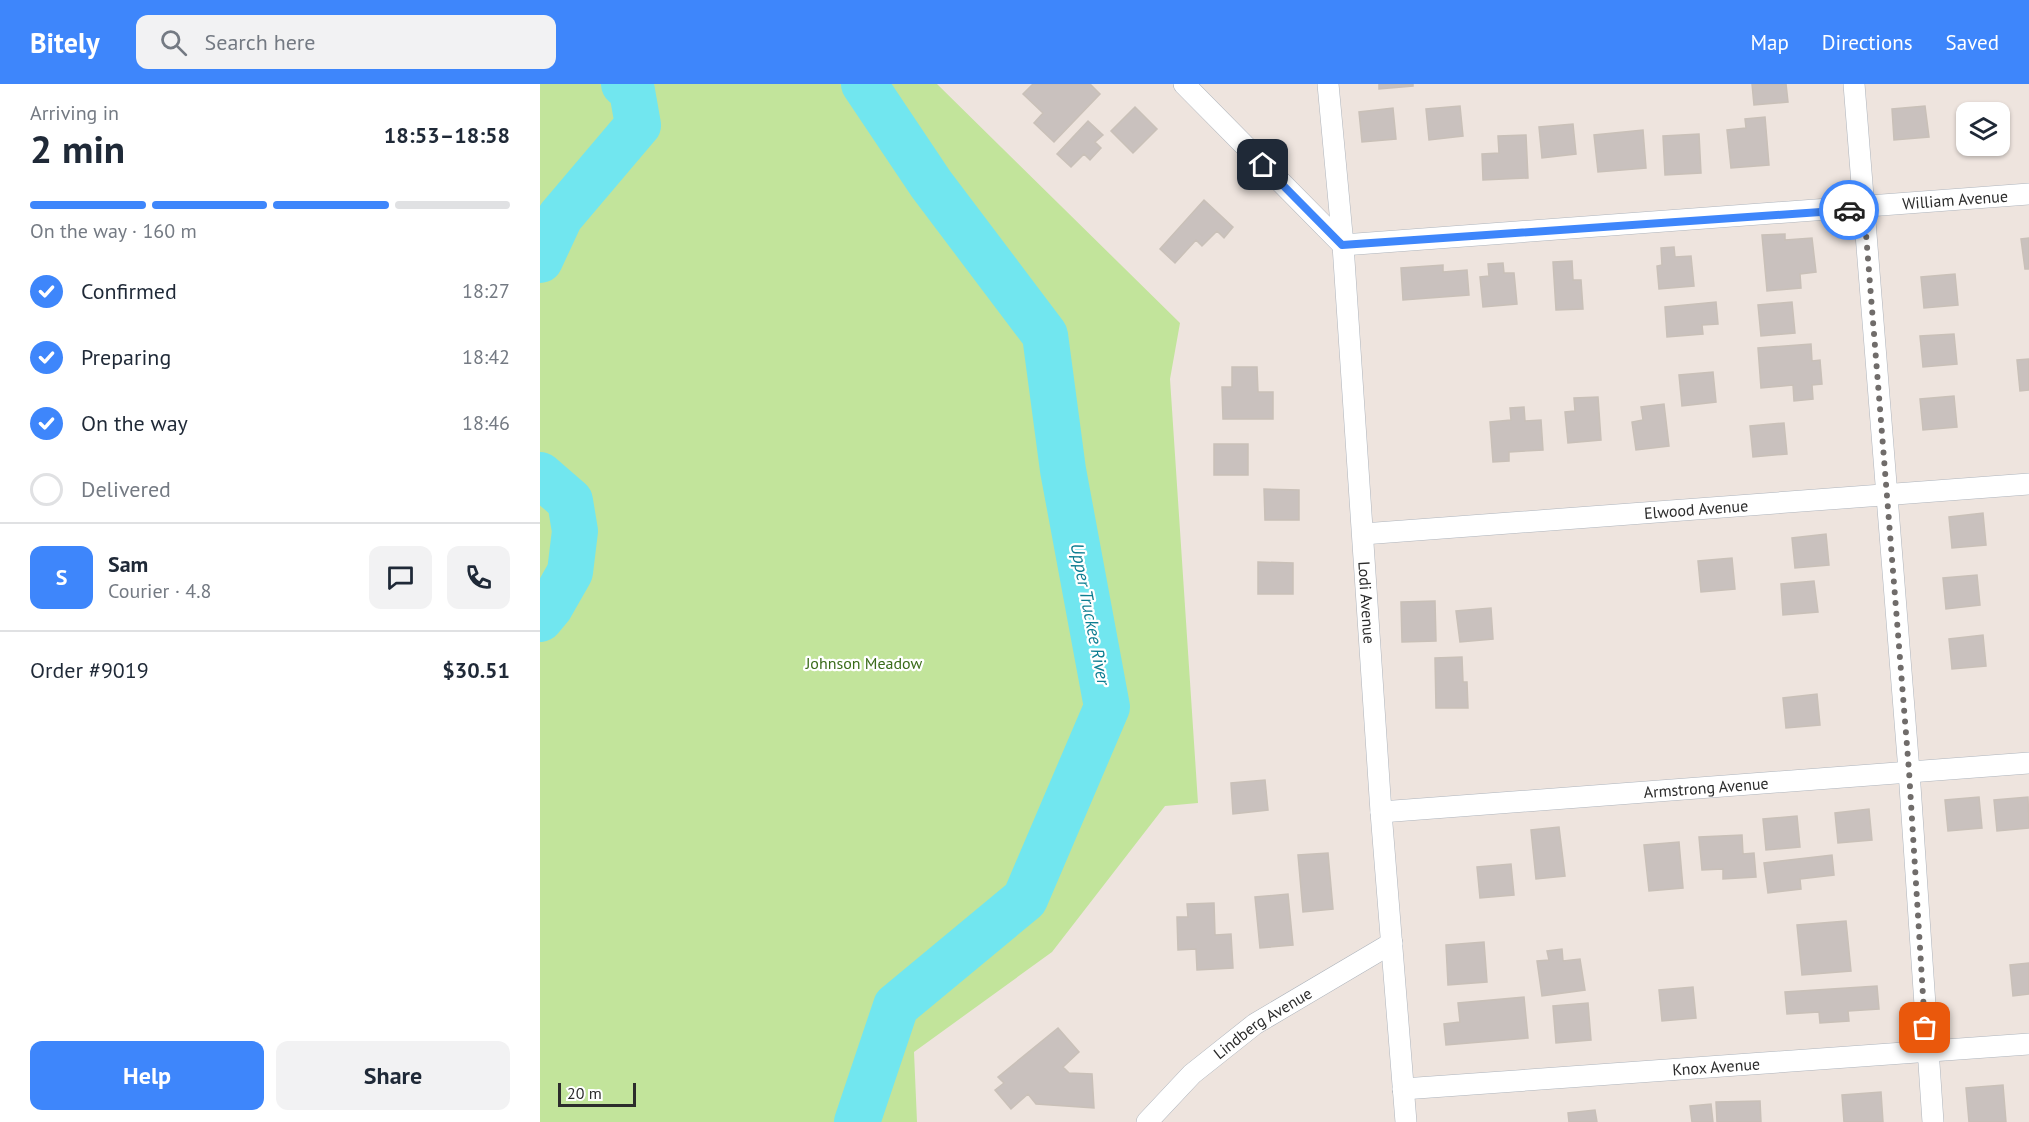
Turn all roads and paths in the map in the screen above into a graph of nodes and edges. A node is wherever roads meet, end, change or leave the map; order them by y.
1 (1184, 84) edge
2 (1328, 84) edge
3 (1854, 84) edge
4 (2029, 194) edge
5 (1864, 209) junction
6 (1342, 245) junction
7 (2029, 484) edge
8 (1887, 494) junction
9 (1363, 534) junction
10 (2029, 763) edge
11 (1909, 771) junction
12 (1381, 812) junction
13 (1392, 943) junction
14 (2029, 1044) edge
15 (1926, 1051) junction
16 (1403, 1089) junction
17 (1147, 1122) edge
18 (1406, 1122) edge
19 (1933, 1122) edge

1 - 6 street
2 - 6 street, Lodi Avenue
3 - 5 street
4 - 5 street, William Avenue
5 - 6 street, William Avenue
5 - 8 street
6 - 9 street, Lodi Avenue
7 - 8 street, Elwood Avenue
8 - 9 street, Elwood Avenue
8 - 11 street
9 - 12 street, Lodi Avenue
10 - 11 street, Armstrong Avenue
11 - 12 street, Armstrong Avenue
11 - 15 street
12 - 13 street, Lodi Avenue
13 - 16 street, Lodi Avenue
13 - 17 street, Lindberg Avenue
14 - 15 street, Knox Avenue
15 - 16 street, Knox Avenue
15 - 19 street
16 - 18 street, Lodi Avenue

